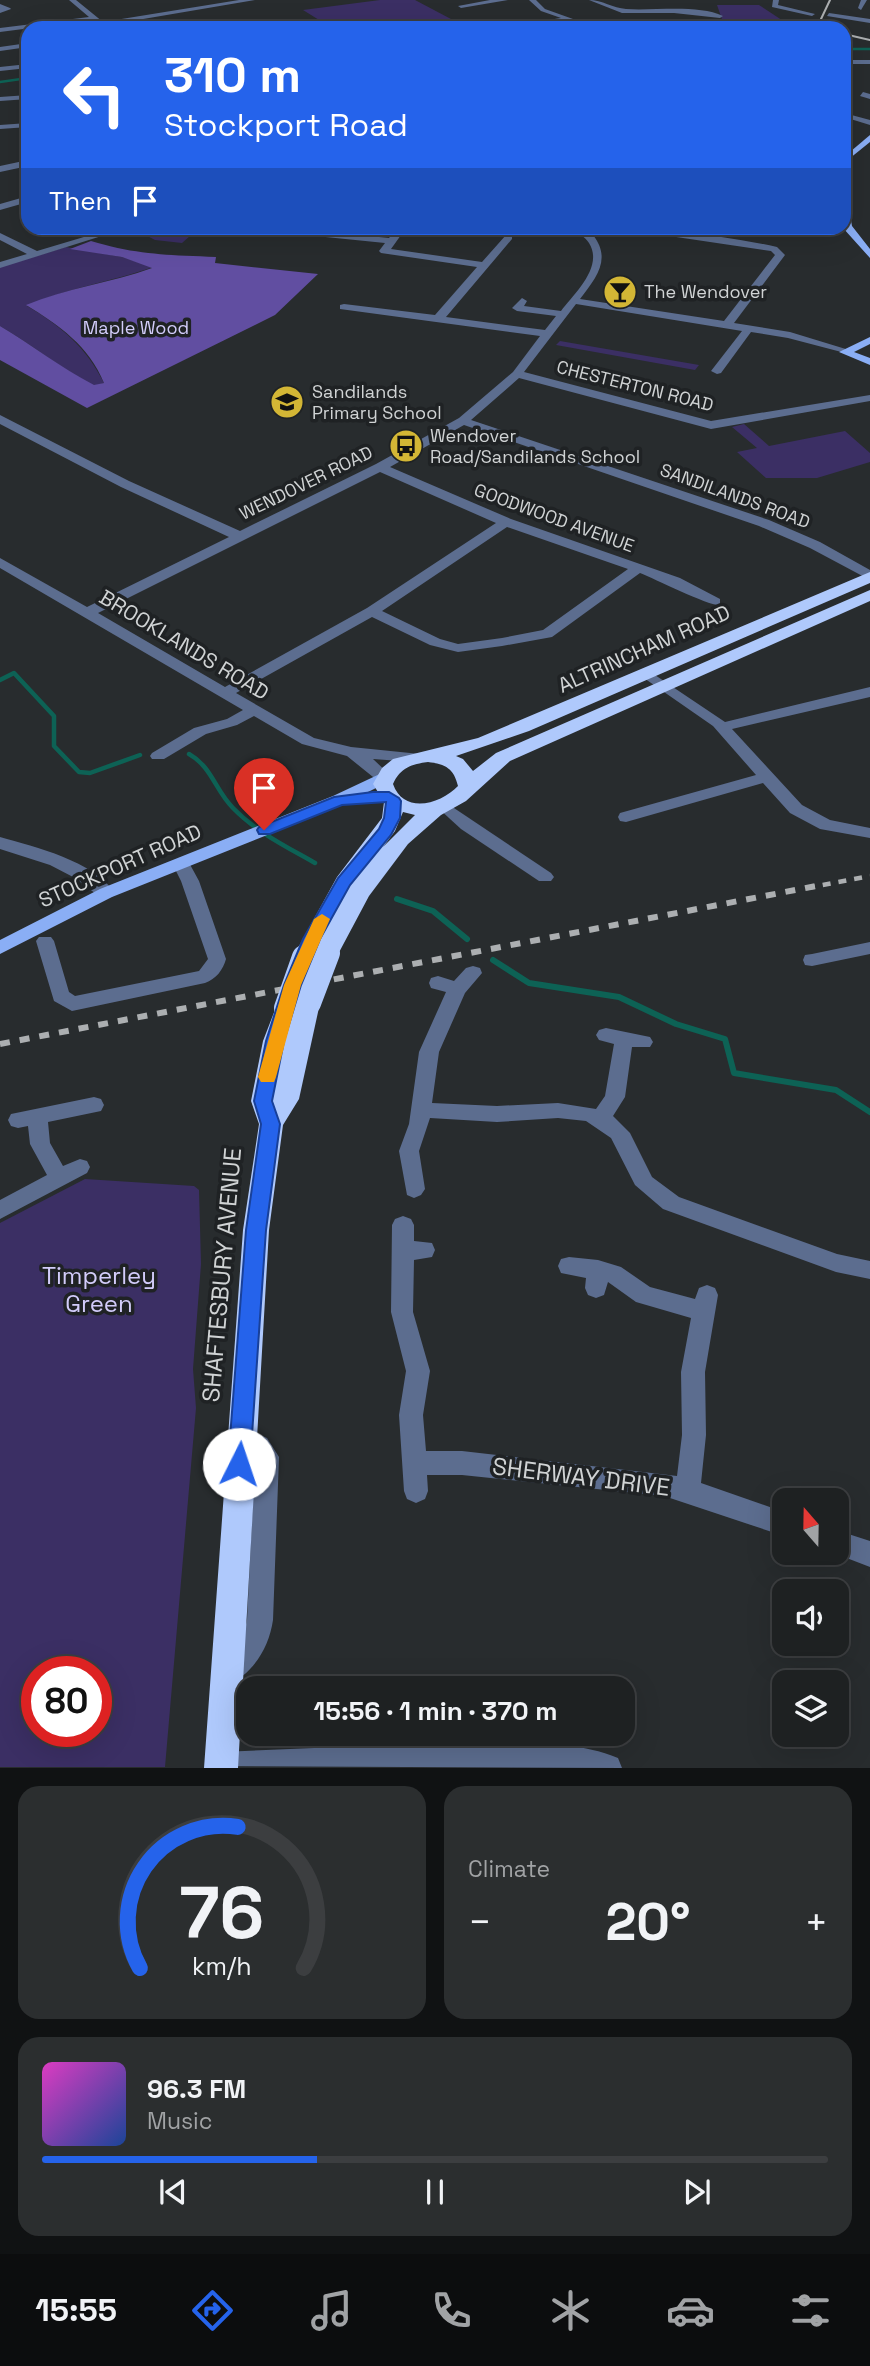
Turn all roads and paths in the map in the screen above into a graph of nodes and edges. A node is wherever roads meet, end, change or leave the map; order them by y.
1 (85, 0) edge
2 (251, 0) edge
3 (505, 0) edge
4 (532, 0) edge
5 (592, 0) edge
6 (776, 0) edge
7 (73, 1) edge
8 (228, 1) edge
9 (480, 11) dead end
10 (812, 14) dead end
11 (700, 15) junction
12 (829, 15) dead end
13 (720, 16) dead end
14 (94, 18) junction
15 (70, 21) edge
16 (98, 21) edge
17 (133, 21) edge
18 (562, 21) edge
19 (694, 21) edge
20 (870, 21) edge
21 (21, 27) edge
22 (0, 30) edge
23 (21, 46) edge
24 (0, 49) edge
25 (851, 62) edge
26 (870, 62) edge
27 (21, 67) edge
28 (0, 69) edge
29 (21, 98) edge
30 (0, 99) edge
31 (851, 117) edge
32 (870, 123) edge
33 (21, 126) edge
34 (0, 127) edge
35 (870, 138) edge
36 (851, 156) edge
37 (21, 164) edge
38 (0, 169) edge
39 (21, 201) edge
40 (0, 207) edge
41 (851, 231) edge
42 (97, 235) edge
43 (348, 235) edge
44 (396, 235) edge
45 (586, 235) edge
46 (682, 235) edge
47 (0, 236) edge
48 (509, 237) dead end
49 (391, 241) junction
50 (867, 249) edge
51 (36, 254) junction
52 (0, 265) edge
53 (484, 265) junction
54 (522, 301) dead end
55 (574, 301) junction
56 (344, 307) dead end
57 (564, 314) junction
58 (438, 319) junction
59 (728, 324) junction
60 (749, 328) junction
61 (547, 334) junction
62 (870, 340) edge
63 (845, 352) junction
64 (870, 362) edge
65 (717, 371) dead end
66 (517, 374) junction
67 (870, 398) edge
68 (0, 419) edge
69 (463, 421) junction
70 (380, 467) junction
71 (506, 522) junction
72 (239, 536) junction
73 (0, 562) edge
74 (638, 568) junction
75 (870, 576) edge
76 (870, 595) edge
77 (715, 602) dead end
78 (372, 611) junction
79 (88, 612) junction
80 (646, 674) junction
81 (663, 685) junction
82 (870, 692) edge
83 (223, 694) junction
84 (253, 712) junction
85 (722, 727) junction
86 (351, 752) junction
87 (158, 756) dead end
88 (423, 757) junction
89 (766, 778) junction
90 (468, 786) junction
91 (389, 791) junction
92 (440, 808) junction
93 (626, 817) dead end
94 (870, 833) edge
95 (0, 843) edge
96 (181, 863) junction
97 (545, 877) dead end
98 (106, 893) junction
99 (45, 941) dead end
100 (0, 948) edge
101 (870, 948) edge
102 (812, 960) dead end
103 (473, 973) dead end
104 (297, 1005) junction
105 (624, 1039) dead end
106 (94, 1105) dead end
107 (422, 1110) junction
108 (601, 1118) junction
109 (80, 1167) dead end
110 (59, 1178) junction
111 (414, 1189) dead end
112 (0, 1210) edge
113 (403, 1225) dead end
114 (569, 1266) dead end
115 (870, 1270) edge
116 (414, 1463) junction
117 (688, 1490) junction
118 (416, 1491) dead end
119 (772, 1520) edge
120 (849, 1547) edge
121 (870, 1554) edge
122 (434, 1762) edge
123 (531, 1762) edge
124 (315, 1764) edge
125 (221, 1767) edge
126 (608, 1768) edge

1 - 7 street
2 - 8 street
3 - 9 street
4 - 18 street
5 - 11 street
6 - 10 street
7 - 14 street
8 - 17 street
11 - 13 street
11 - 19 street
12 - 20 street
14 - 15 street
14 - 16 street
21 - 22 street
23 - 24 street
25 - 26 street
27 - 28 street
29 - 30 street
31 - 32 street
33 - 34 street
35 - 36 main road
37 - 38 street
39 - 40 street
41 - 50 main road
42 - 51 street
43 - 49 street
44 - 49 street
45 - 55 street, WENDOVER ROAD
46 - 59 street
47 - 51 street
48 - 53 street
49 - 53 street
51 - 52 street
53 - 58 street
54 - 57 street
55 - 57 street, WENDOVER ROAD
55 - 59 street
56 - 58 street
57 - 61 street, WENDOVER ROAD
58 - 61 street
59 - 60 street
60 - 63 street
60 - 65 street
61 - 66 street, WENDOVER ROAD
62 - 63 main road
63 - 64 main road
66 - 67 street, CHESTERTON ROAD
66 - 69 street, WENDOVER ROAD
68 - 72 street
69 - 70 street, WENDOVER ROAD
69 - 75 street, SANDILANDS ROAD
70 - 71 street, GOODWOOD AVENUE
70 - 72 street, WENDOVER ROAD
71 - 74 street, GOODWOOD AVENUE
71 - 78 street
72 - 79 street, WENDOVER ROAD
73 - 79 street, BROOKLANDS ROAD
74 - 77 street, GOODWOOD AVENUE
74 - 78 street
75 - 80 highway, ALTRINCHAM ROAD
76 - 81 highway, ALTRINCHAM ROAD
78 - 83 street
79 - 83 street, BROOKLANDS ROAD
80 - 81 street
80 - 88 highway, ALTRINCHAM ROAD
81 - 85 street
81 - 90 highway, ALTRINCHAM ROAD
82 - 85 street
83 - 84 street, BROOKLANDS ROAD
84 - 86 street, BROOKLANDS ROAD
84 - 87 street
85 - 89 street
86 - 88 street, BROOKLANDS ROAD
86 - 91 street, BROOKLANDS ROAD
88 - 90 highway
88 - 91 highway
89 - 93 street
89 - 94 street
90 - 92 highway
91 - 92 highway
91 - 96 main road, STOCKPORT ROAD
91 - 104 highway, SHAFTESBURY AVENUE, bridge
92 - 97 street
92 - 104 highway, SHAFTESBURY AVENUE, bridge
95 - 98 street
96 - 98 main road, STOCKPORT ROAD
96 - 99 street
98 - 100 main road, STOCKPORT ROAD
101 - 102 street
103 - 107 street
104 - 125 highway, SHAFTESBURY AVENUE
105 - 108 street
106 - 110 street
107 - 108 street
107 - 111 street
108 - 115 street
109 - 110 street
110 - 112 street
113 - 116 street
114 - 117 street
116 - 117 street, SHERWAY DRIVE
116 - 118 street
117 - 119 street, SHERWAY DRIVE
120 - 121 street
122 - 123 street
122 - 124 street
123 - 126 street
124 - 125 street

